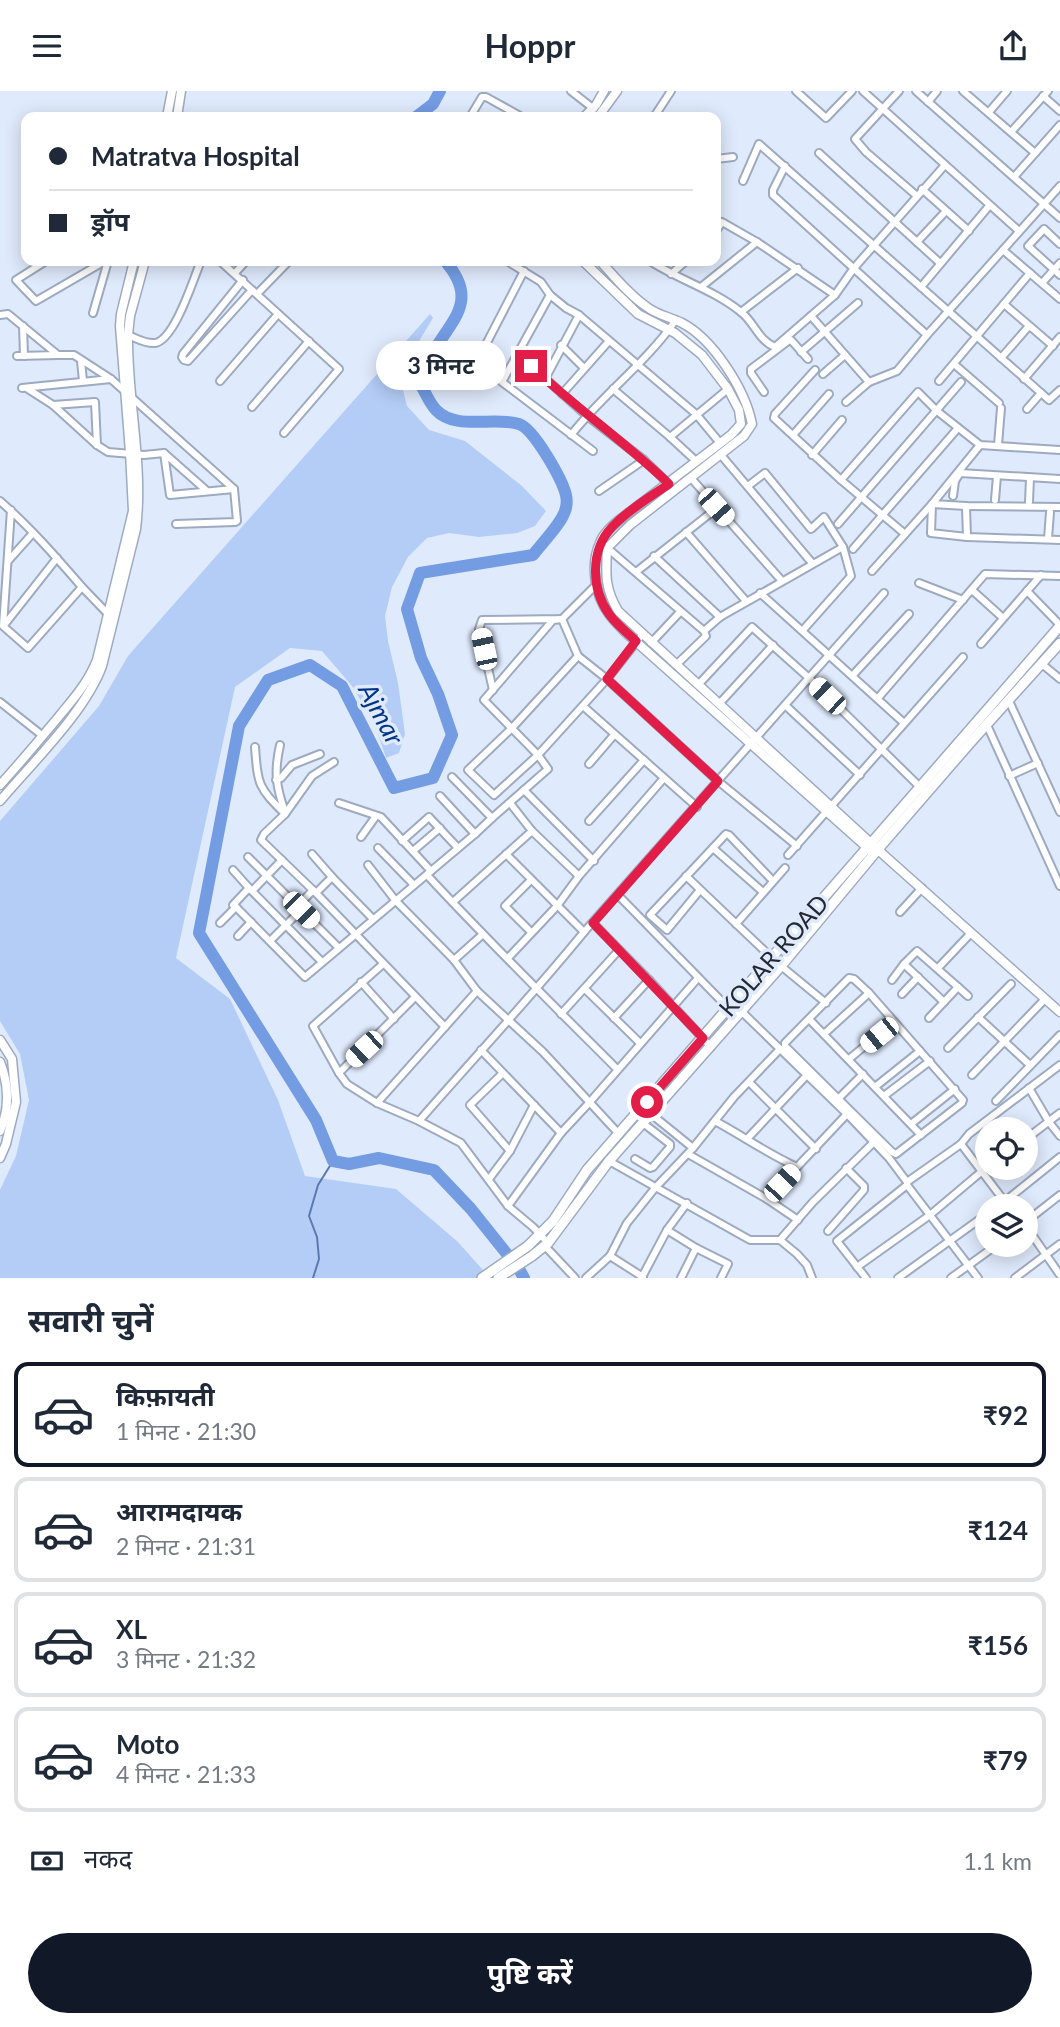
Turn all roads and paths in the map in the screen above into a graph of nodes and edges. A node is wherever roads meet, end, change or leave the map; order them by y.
1 (172, 91) edge
2 (181, 91) edge
3 (570, 91) edge
4 (604, 91) edge
5 (617, 91) edge
6 (671, 91) edge
7 (796, 91) edge
8 (852, 91) edge
9 (863, 91) edge
10 (899, 91) edge
11 (916, 91) edge
12 (937, 91) edge
13 (963, 91) edge
14 (976, 91) edge
15 (1007, 91) edge
16 (1045, 94) edge
17 (971, 98) junction
18 (928, 102) junction
19 (882, 108) junction
20 (1060, 111) edge
21 (168, 112) edge
22 (178, 112) edge
23 (473, 112) edge
24 (513, 112) edge
25 (594, 112) edge
26 (599, 112) edge
27 (600, 112) edge
28 (657, 112) edge
29 (989, 112) junction
30 (1060, 125) edge
31 (1011, 132) junction
32 (819, 153) dead end
33 (1035, 153) junction
34 (733, 157) dead end
35 (721, 158) edge
36 (945, 165) junction
37 (785, 166) junction
38 (1014, 177) junction
39 (743, 181) dead end
40 (1060, 186) edge
41 (922, 189) junction
42 (916, 196) junction
43 (1044, 204) junction
44 (989, 206) junction
45 (946, 211) junction
46 (1060, 218) edge
47 (895, 221) junction
48 (722, 222) edge
49 (969, 231) junction
50 (1019, 231) junction
51 (757, 242) junction
52 (916, 242) junction
53 (1060, 244) edge
54 (874, 245) junction
55 (1003, 250) junction
56 (940, 263) junction
57 (1060, 263) edge
58 (38, 266) edge
59 (97, 266) edge
60 (105, 266) edge
61 (138, 266) edge
62 (139, 266) edge
63 (199, 266) edge
64 (226, 266) edge
65 (241, 266) edge
66 (283, 266) edge
67 (516, 266) edge
68 (588, 266) edge
69 (605, 266) edge
70 (658, 266) edge
71 (680, 266) edge
72 (797, 268) junction
73 (854, 268) junction
74 (524, 271) junction
75 (234, 273) junction
76 (1030, 273) junction
77 (1057, 273) edge
78 (671, 274) junction
79 (243, 281) junction
80 (1042, 283) junction
81 (921, 286) junction
82 (701, 287) junction
83 (254, 292) junction
84 (550, 295) junction
85 (835, 295) junction
86 (1060, 299) edge
87 (858, 303) dead end
88 (1004, 304) junction
89 (948, 311) junction
90 (741, 312) junction
91 (93, 313) dead end
92 (278, 314) junction
93 (0, 315) edge
94 (579, 315) junction
95 (811, 316) junction
96 (675, 321) junction
97 (23, 326) junction
98 (1029, 326) junction
99 (668, 331) junction
100 (825, 332) junction
101 (128, 335) junction
102 (927, 335) junction
103 (977, 336) junction
104 (1060, 337) edge
105 (309, 341) junction
106 (609, 341) junction
107 (561, 345) junction
108 (1053, 346) junction
109 (801, 352) junction
110 (517, 353) junction
111 (58, 355) junction
112 (845, 355) junction
113 (1001, 358) junction
114 (808, 359) dead end
115 (81, 361) junction
116 (954, 364) junction
117 (637, 365) junction
118 (584, 368) junction
119 (815, 370) dead end
120 (823, 374) dead end
121 (111, 379) junction
122 (545, 379) junction
123 (1024, 379) junction
124 (83, 381) junction
125 (220, 381) dead end
126 (939, 381) dead end
127 (869, 382) junction
128 (961, 382) dead end
129 (466, 383) dead end
130 (613, 389) junction
131 (728, 389) junction
132 (124, 390) junction
133 (1060, 390) edge
134 (764, 391) dead end
135 (1041, 393) junction
136 (562, 394) junction
137 (829, 394) dead end
138 (132, 397) junction
139 (846, 402) dead end
140 (52, 405) junction
141 (252, 407) dead end
142 (1027, 409) dead end
143 (937, 411) junction
144 (696, 414) junction
145 (586, 415) junction
146 (842, 420) dead end
147 (958, 428) junction
148 (284, 433) dead end
149 (571, 435) junction
150 (793, 435) junction
151 (670, 437) junction
152 (720, 443) junction
153 (97, 445) junction
154 (979, 445) junction
155 (998, 445) junction
156 (1060, 450) edge
157 (593, 451) dead end
158 (134, 453) junction
159 (164, 453) junction
160 (812, 454) junction
161 (720, 455) junction
162 (644, 460) junction
163 (697, 462) junction
164 (997, 476) junction
165 (691, 478) junction
166 (1030, 478) junction
167 (1060, 479) edge
168 (841, 480) junction
169 (669, 484) junction
170 (748, 486) junction
171 (234, 489) junction
172 (207, 491) junction
173 (599, 491) dead end
174 (953, 496) dead end
175 (861, 498) junction
176 (995, 500) dead end
177 (0, 501) edge
178 (1028, 502) dead end
179 (932, 504) junction
180 (966, 506) junction
181 (716, 507) junction
182 (1060, 507) edge
183 (11, 510) junction
184 (1051, 512) dead end
185 (883, 517) junction
186 (176, 524) dead end
187 (838, 524) dead end
188 (686, 531) junction
189 (33, 533) junction
190 (905, 534) junction
191 (967, 537) junction
192 (1048, 539) junction
193 (1060, 540) edge
194 (603, 545) junction
195 (843, 547) junction
196 (853, 549) dead end
197 (654, 556) junction
198 (57, 558) junction
199 (7, 562) junction
200 (812, 563) junction
201 (872, 571) dead end
202 (636, 572) junction
203 (1041, 575) junction
204 (1060, 576) edge
205 (782, 581) junction
206 (919, 583) dead end
207 (596, 585) junction
208 (82, 587) junction
209 (972, 590) junction
210 (1027, 591) junction
211 (760, 593) junction
212 (884, 593) dead end
213 (964, 600) junction
214 (746, 601) junction
215 (2, 602) edge
216 (680, 612) junction
217 (108, 614) junction
218 (909, 614) dead end
219 (720, 617) junction
220 (1003, 618) junction
221 (562, 619) junction
222 (3, 625) junction
223 (1060, 626) edge
224 (704, 631) junction
225 (803, 631) junction
226 (639, 638) junction
227 (651, 643) junction
228 (1060, 643) edge
229 (981, 644) dead end
230 (773, 645) junction
231 (578, 656) junction
232 (829, 656) junction
233 (963, 657) dead end
234 (1042, 664) junction
235 (676, 665) junction
236 (853, 675) junction
237 (809, 678) junction
238 (607, 679) junction
239 (1060, 679) edge
240 (698, 685) junction
241 (493, 690) junction
242 (878, 698) junction
243 (1009, 701) junction
244 (0, 702) edge
245 (719, 704) junction
246 (785, 705) junction
247 (583, 706) junction
248 (904, 723) junction
249 (987, 725) junction
250 (512, 729) junction
251 (614, 735) junction
252 (43, 736) junction
253 (753, 740) junction
254 (279, 745) dead end
255 (255, 747) dead end
256 (882, 750) junction
257 (320, 754) dead end
258 (538, 755) junction
259 (644, 760) junction
260 (334, 762) dead end
261 (1038, 763) junction
262 (589, 764) dead end
263 (860, 775) junction
264 (1009, 776) junction
265 (452, 777) dead end
266 (664, 778) junction
267 (276, 780) junction
268 (718, 781) junction
269 (0, 785) edge
270 (524, 790) junction
271 (923, 790) junction
272 (440, 796) dead end
273 (0, 801) edge
274 (339, 803) dead end
275 (510, 803) junction
276 (696, 807) junction
277 (829, 809) junction
278 (1060, 812) edge
279 (285, 814) junction
280 (376, 816) junction
281 (492, 818) junction
282 (589, 821) dead end
283 (440, 828) junction
284 (532, 831) junction
285 (475, 834) junction
286 (361, 837) dead end
287 (402, 841) junction
288 (797, 846) junction
289 (378, 848) dead end
290 (458, 848) junction
291 (713, 848) junction
292 (873, 848) junction
293 (413, 851) junction
294 (312, 854) dead end
295 (506, 854) junction
296 (788, 855) dead end
297 (248, 857) dead end
298 (282, 860) junction
299 (594, 861) junction
300 (368, 865) dead end
301 (785, 868) dead end
302 (233, 870) dead end
303 (429, 873) junction
304 (267, 875) junction
305 (579, 876) junction
306 (686, 876) junction
307 (332, 877) junction
308 (531, 880) junction
309 (774, 881) junction
310 (414, 885) junction
311 (1060, 886) edge
312 (922, 888) junction
313 (251, 889) junction
314 (701, 890) junction
315 (314, 892) junction
316 (763, 892) junction
317 (618, 895) junction
318 (395, 900) junction
319 (453, 902) junction
320 (557, 906) junction
321 (236, 907) junction
322 (299, 908) junction
323 (900, 912) dead end
324 (373, 919) junction
325 (251, 922) junction
326 (220, 923) dead end
327 (593, 923) junction
328 (736, 924) junction
329 (286, 925) junction
330 (531, 932) junction
331 (584, 932) junction
332 (971, 933) junction
333 (355, 934) junction
334 (482, 935) junction
335 (238, 936) dead end
336 (270, 941) junction
337 (339, 948) junction
338 (619, 950) junction
339 (771, 957) junction
340 (508, 958) junction
341 (454, 960) junction
342 (323, 962) junction
343 (383, 964) junction
344 (904, 964) junction
345 (781, 967) junction
346 (938, 968) junction
347 (918, 977) junction
348 (698, 978) junction
349 (649, 980) junction
350 (892, 980) dead end
351 (361, 982) junction
352 (1011, 984) dead end
353 (958, 987) junction
354 (585, 989) junction
355 (537, 990) junction
356 (477, 991) junction
357 (869, 993) junction
358 (902, 994) dead end
359 (415, 996) junction
360 (968, 996) dead end
361 (1045, 999) junction
362 (944, 1002) junction
363 (826, 1003) junction
364 (673, 1005) junction
365 (728, 1008) junction
366 (1060, 1012) edge
367 (561, 1014) junction
368 (739, 1014) junction
369 (978, 1017) junction
370 (614, 1018) junction
371 (929, 1018) dead end
372 (394, 1019) junction
373 (809, 1019) junction
374 (509, 1021) junction
375 (894, 1023) junction
376 (445, 1027) junction
377 (824, 1034) junction
378 (1060, 1035) edge
379 (703, 1038) junction
380 (0, 1040) edge
381 (1004, 1041) junction
382 (640, 1043) junction
383 (711, 1047) junction
384 (948, 1048) dead end
385 (780, 1049) junction
386 (481, 1050) junction
387 (920, 1051) junction
388 (849, 1059) junction
389 (930, 1061) junction
390 (0, 1062) edge
391 (1030, 1065) junction
392 (1060, 1065) edge
393 (617, 1069) junction
394 (338, 1073) junction
395 (503, 1073) junction
396 (863, 1074) junction
397 (972, 1075) dead end
398 (806, 1076) junction
399 (749, 1082) junction
400 (875, 1087) junction
401 (1030, 1088) junction
402 (955, 1089) junction
403 (884, 1096) junction
404 (838, 1099) junction
405 (996, 1101) dead end
406 (377, 1103) junction
407 (589, 1103) junction
408 (534, 1105) junction
409 (776, 1108) junction
410 (1060, 1113) edge
411 (651, 1114) junction
412 (847, 1114) junction
413 (419, 1121) junction
414 (715, 1121) junction
415 (1049, 1122) junction
416 (643, 1123) junction
417 (911, 1124) junction
418 (1038, 1130) edge
419 (0, 1131) edge
420 (561, 1133) junction
421 (619, 1134) junction
422 (921, 1135) junction
423 (1060, 1136) edge
424 (747, 1139) junction
425 (873, 1143) junction
426 (961, 1144) junction
427 (693, 1148) junction
428 (816, 1149) junction
429 (510, 1151) junction
430 (688, 1154) junction
431 (1060, 1157) edge
432 (0, 1159) edge
433 (635, 1159) dead end
434 (975, 1159) edge
435 (609, 1161) junction
436 (797, 1167) junction
437 (846, 1168) junction
438 (975, 1177) edge
439 (489, 1179) junction
440 (907, 1183) junction
441 (655, 1188) junction
442 (1016, 1194) edge
443 (1060, 1195) edge
444 (767, 1199) junction
445 (687, 1203) junction
446 (508, 1206) junction
447 (1038, 1212) edge
448 (930, 1215) junction
449 (798, 1220) junction
450 (975, 1223) edge
451 (667, 1230) junction
452 (828, 1231) dead end
453 (540, 1234) junction
454 (780, 1240) junction
455 (950, 1241) junction
456 (546, 1244) junction
457 (1038, 1244) edge
458 (1060, 1244) edge
459 (696, 1248) junction
460 (1045, 1255) junction
461 (610, 1256) junction
462 (978, 1257) edge
463 (968, 1264) junction
464 (857, 1267) junction
465 (1060, 1275) edge
466 (644, 1277) edge
467 (810, 1277) edge
468 (482, 1278) edge
469 (498, 1278) edge
470 (575, 1278) edge
471 (586, 1278) edge
472 (681, 1278) edge
473 (721, 1278) edge
474 (866, 1278) edge
475 (898, 1278) edge
476 (951, 1278) edge
477 (978, 1278) edge
478 (1015, 1278) edge

1 - 21 street
2 - 22 street
3 - 25 street
4 - 26 street
5 - 27 street
6 - 28 street
7 - 8 street
9 - 19 street
10 - 19 street
11 - 18 street
12 - 18 street
13 - 17 street
14 - 17 street
15 - 29 street
16 - 20 street
16 - 31 street
17 - 29 street
18 - 38 street
19 - 36 street
19 - 42 street
23 - 24 street
29 - 31 street
30 - 33 street
31 - 33 street
32 - 47 street
33 - 38 street
34 - 35 street
36 - 41 street
36 - 44 street
37 - 39 street
37 - 54 street
37 - 73 street
38 - 43 street
40 - 43 street
41 - 42 street
41 - 45 street
42 - 47 street
43 - 46 street
43 - 50 street
44 - 49 street
44 - 50 street
45 - 49 street
45 - 52 street
47 - 52 street
47 - 54 street
48 - 51 street
49 - 56 street
50 - 55 street
51 - 72 street
51 - 82 street
52 - 56 street
53 - 77 street
54 - 73 street
54 - 81 street
55 - 76 street
55 - 89 street
56 - 81 street
57 - 77 street
58 - 59 street
60 - 91 street
61 - 132 street
62 - 101 street
63 - 101 street
64 - 75 street
65 - 75 street
66 - 83 street
67 - 74 street
68 - 99 street
69 - 96 street
70 - 78 street
71 - 78 street
72 - 85 street
72 - 90 street
73 - 85 street
73 - 102 street
74 - 84 street
74 - 129 street
75 - 79 street
76 - 80 street
76 - 88 street
77 - 80 street
78 - 82 street
79 - 83 street
79 - 83 street
80 - 86 street
81 - 89 street
82 - 90 street
83 - 92 street
84 - 94 street
84 - 110 street
85 - 95 street
87 - 100 street
88 - 98 street
88 - 103 street
89 - 102 street
89 - 103 street
90 - 95 street
92 - 105 street
92 - 125 street
93 - 97 street
94 - 106 street
94 - 107 street
95 - 100 street
96 - 99 street
96 - 161 street
97 - 111 street
97 - 111 street
98 - 108 street
98 - 113 street
99 - 117 street
99 - 131 street
100 - 109 street
100 - 112 street
101 - 138 street
102 - 127 street
103 - 113 street
103 - 116 street
104 - 108 street
105 - 141 street
105 - 148 street
106 - 117 street
106 - 118 street
107 - 118 street
107 - 122 street
108 - 123 street
109 - 114 street
109 - 134 street
110 - 122 street
110 - 149 street
111 - 115 street
112 - 120 street
112 - 127 street
113 - 123 street
115 - 121 street
115 - 124 street
116 - 126 street
116 - 155 street
117 - 130 street
117 - 144 street
118 - 136 street
119 - 150 street
121 - 124 street
121 - 132 street
122 - 136 street
123 - 135 street
124 - 140 street
127 - 139 street
128 - 143 street
130 - 145 street
130 - 151 street
131 - 144 street
131 - 152 street
132 - 138 street
132 - 158 street
133 - 135 street
135 - 142 street
136 - 145 street
137 - 150 street
138 - 158 street
138 - 171 street
140 - 153 street
140 - 153 street
143 - 147 street
143 - 168 street
143 - 175 street
144 - 151 street
144 - 152 street
145 - 149 street
145 - 162 street
146 - 160 street
147 - 154 street
147 - 185 street
149 - 157 street
150 - 160 street
151 - 163 street
152 - 163 street
153 - 158 street
154 - 155 street
154 - 179 street
155 - 156 street
158 - 159 street
158 - 217 street
158 - 273 street
159 - 172 street
159 - 172 street
160 - 168 street
161 - 165 street
161 - 170 street
162 - 169 street
162 - 173 street
163 - 169 street
164 - 166 street
164 - 174 street
164 - 176 street
165 - 181 street
165 - 194 street
166 - 167 street
166 - 178 street
168 - 175 street
169 - 194 street
170 - 195 street
170 - 200 street
171 - 172 street
171 - 186 street
175 - 185 street
175 - 187 street
177 - 183 street
179 - 180 street
179 - 190 street
179 - 191 street
180 - 182 street
180 - 191 street
181 - 188 street
181 - 205 street
183 - 189 street
183 - 199 street
184 - 192 street
185 - 190 street
185 - 196 street
188 - 197 street
188 - 214 street
189 - 198 street
189 - 199 street
190 - 201 street
191 - 192 street
192 - 193 street
194 - 202 street
194 - 207 street
194 - 226 street
195 - 200 street
195 - 225 street
197 - 202 street
197 - 219 street
198 - 208 street
198 - 222 street
199 - 215 street
200 - 205 street
202 - 216 street
203 - 204 street
203 - 209 street
203 - 210 street
205 - 211 street
206 - 213 street
207 - 221 street
207 - 226 street
208 - 217 street
208 - 222 street
209 - 213 street
209 - 220 street
210 - 220 street
210 - 223 street
211 - 214 street
211 - 225 street
212 - 232 street
213 - 242 street
214 - 219 street
215 - 222 street
216 - 224 street
216 - 227 street
217 - 252 street
218 - 236 street
219 - 224 street
220 - 229 street
221 - 231 street
221 - 241 street
221 - 241 street
223 - 271 main road, KOLAR ROAD
224 - 235 street
225 - 232 street
226 - 227 street
226 - 238 street
226 - 253 street
227 - 235 street
228 - 234 main road, KOLAR ROAD
230 - 237 street
230 - 240 street
230 - 245 street
231 - 238 street
231 - 250 street
232 - 236 street
232 - 237 street
233 - 248 street
234 - 239 street
234 - 243 main road, KOLAR ROAD
235 - 240 street
236 - 242 street
237 - 246 street
237 - 256 street
238 - 247 street
238 - 268 street
240 - 245 street
241 - 250 street
242 - 248 street
243 - 249 main road, KOLAR ROAD
243 - 261 street
244 - 252 street
245 - 253 street
246 - 253 street
246 - 263 street
247 - 251 street
247 - 258 street
248 - 256 street
249 - 264 street
249 - 271 main road, KOLAR ROAD
250 - 258 street
250 - 258 street
251 - 259 street
251 - 262 street
252 - 269 street
253 - 268 street
253 - 277 street
254 - 267 street
255 - 279 street
256 - 263 street
256 - 271 street
257 - 267 street
258 - 270 street
259 - 266 street
259 - 282 street
260 - 279 street
261 - 264 street
261 - 278 street
263 - 277 street
264 - 311 street
265 - 281 street
266 - 276 street
266 - 299 street
267 - 279 street
268 - 276 street
268 - 288 street
270 - 275 street
270 - 299 street
271 - 292 main road, KOLAR ROAD
272 - 285 street
274 - 280 street
275 - 281 street
275 - 284 street
276 - 317 street
277 - 288 street
277 - 292 street
279 - 298 street
280 - 286 street
280 - 287 street
281 - 285 street
283 - 287 street
283 - 290 street
283 - 293 street
284 - 295 street
284 - 305 street
285 - 290 street
287 - 293 street
288 - 296 street
289 - 310 street
290 - 303 street
291 - 306 street
291 - 309 street
291 - 316 street
292 - 312 street
292 - 339 main road, KOLAR ROAD
292 - 345 main road, KOLAR ROAD
293 - 303 street
294 - 307 street
295 - 308 street
295 - 319 street
297 - 304 street
298 - 304 street
298 - 315 street
299 - 305 street
300 - 318 street
301 - 309 street
302 - 313 street
303 - 310 street
303 - 319 street
304 - 313 street
304 - 322 street
305 - 320 street
306 - 314 street
306 - 314 street
307 - 315 street
307 - 324 street
308 - 320 street
308 - 330 street
309 - 316 street
310 - 318 street
312 - 323 street
312 - 332 street
313 - 321 street
313 - 329 street
314 - 328 street
315 - 322 street
315 - 333 street
316 - 328 street
317 - 327 street
317 - 348 street
318 - 324 street
318 - 341 street
319 - 334 street
320 - 330 street
320 - 331 street
321 - 325 street
321 - 326 street
322 - 329 street
322 - 337 street
324 - 333 street
325 - 335 street
325 - 336 street
327 - 331 street
327 - 338 street
328 - 339 street
329 - 336 street
329 - 342 street
330 - 340 street
331 - 355 street
332 - 346 street
332 - 361 street
333 - 337 street
333 - 343 street
334 - 340 street
334 - 341 street
336 - 342 street
337 - 342 street
338 - 349 street
338 - 354 street
339 - 345 main road
339 - 365 main road, KOLAR ROAD
340 - 355 street
341 - 356 street
343 - 351 street
343 - 359 street
344 - 346 street
344 - 347 street
344 - 350 street
345 - 363 street
345 - 368 main road, KOLAR ROAD
346 - 353 street
347 - 358 street
347 - 362 street
348 - 364 street
348 - 365 street
349 - 364 street
349 - 370 street
351 - 372 street
351 - 394 street
352 - 369 street
353 - 360 street
353 - 362 street
354 - 367 street
354 - 370 street
355 - 367 street
355 - 374 street
356 - 374 street
356 - 376 street
357 - 363 street
357 - 375 street
357 - 377 street
359 - 372 street
359 - 376 street
361 - 366 street
361 - 381 street
362 - 371 street
363 - 373 street
364 - 379 street
364 - 382 street
365 - 368 street
365 - 379 main road, KOLAR ROAD
367 - 393 street
368 - 383 main road, KOLAR ROAD
368 - 385 street
369 - 381 street
369 - 384 street
370 - 382 street
372 - 394 street
373 - 377 street
373 - 404 street
374 - 386 street
374 - 407 street
375 - 387 street
375 - 388 street
376 - 406 street
377 - 388 street
378 - 391 street
379 - 383 street
379 - 421 main road, KOLAR ROAD
380 - 432 street
381 - 391 street
381 - 397 street
382 - 393 street
383 - 411 main road, KOLAR ROAD
385 - 398 street
385 - 399 street
386 - 395 street
386 - 413 street
387 - 389 street
387 - 400 street
388 - 396 street
389 - 402 street
389 - 403 street
390 - 419 street
391 - 405 street
392 - 401 street
393 - 407 street
394 - 406 street
395 - 408 street
395 - 429 street
396 - 400 street
396 - 404 street
398 - 409 street
398 - 412 street
399 - 409 street
399 - 414 street
400 - 403 street
401 - 415 street
401 - 426 street
402 - 417 street
402 - 422 street
403 - 417 street
404 - 422 street
406 - 413 street
407 - 420 street
407 - 421 street
408 - 420 street
408 - 429 street
409 - 424 street
409 - 428 street
410 - 415 street
411 - 416 main road, KOLAR ROAD
411 - 427 street
412 - 425 street
412 - 428 street
413 - 439 street
414 - 424 street
414 - 427 street
415 - 418 street
415 - 423 street
416 - 433 street
416 - 435 main road, KOLAR ROAD
417 - 422 street
420 - 446 street
421 - 453 main road, KOLAR ROAD
424 - 436 street
425 - 437 street
425 - 440 street
426 - 434 street
426 - 440 street
427 - 430 street
428 - 436 street
429 - 439 street
430 - 441 street
430 - 444 street
431 - 442 street
435 - 441 street
435 - 456 main road, KOLAR ROAD
436 - 444 street
437 - 449 street
437 - 452 street
438 - 448 street
439 - 446 street
440 - 448 street
440 - 464 street
441 - 445 street
441 - 461 street
443 - 447 street
444 - 449 street
445 - 451 street
445 - 454 street
446 - 453 street
448 - 455 street
448 - 464 street
449 - 454 street
450 - 455 street
451 - 459 street
451 - 466 street
453 - 456 street
453 - 468 main road, KOLAR ROAD
454 - 467 street
455 - 463 street
455 - 475 street
456 - 469 main road, KOLAR ROAD
456 - 470 street
457 - 460 street
458 - 460 street
459 - 472 street
459 - 473 street
460 - 465 street
460 - 478 street
461 - 466 street
461 - 471 street
462 - 463 street
463 - 476 street
463 - 477 street
464 - 474 street

